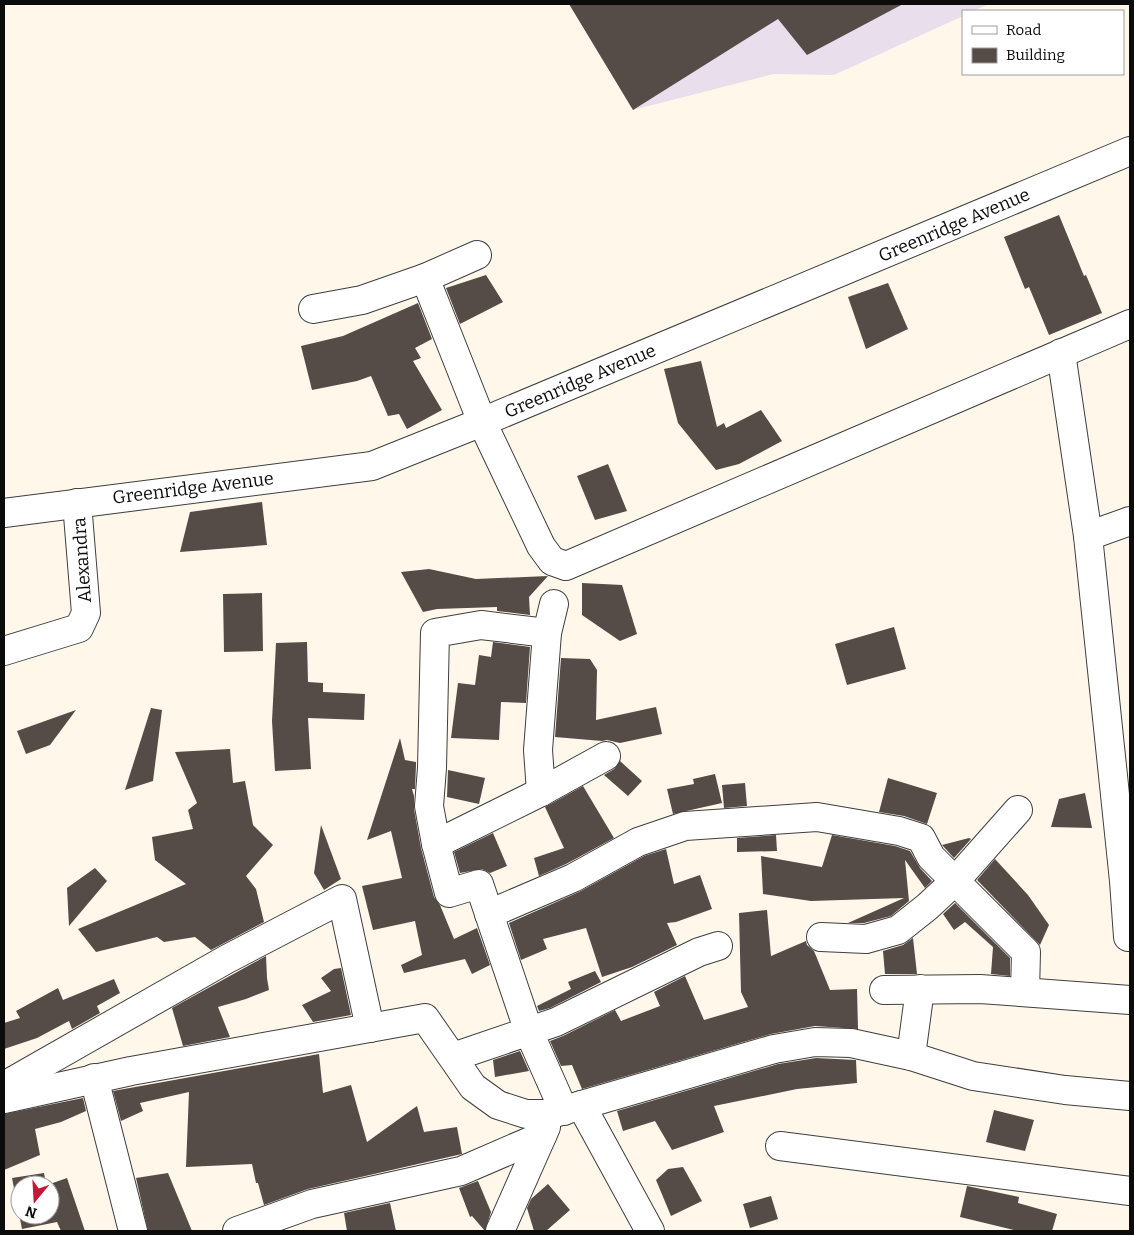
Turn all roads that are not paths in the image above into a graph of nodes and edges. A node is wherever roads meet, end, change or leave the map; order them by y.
1 (1130, 151) edge
2 (477, 255) dead end
3 (425, 278) junction
4 (313, 309) dead end
5 (1130, 324) edge
6 (1061, 353) junction
7 (482, 422) junction
8 (77, 503) junction
9 (4, 513) edge
10 (1130, 521) edge
11 (1088, 536) junction
12 (554, 604) dead end
13 (547, 633) junction
14 (4, 651) edge
15 (606, 756) dead end
16 (541, 792) junction
17 (1018, 810) dead end
18 (436, 844) junction
19 (956, 880) junction
20 (1127, 881) edge
21 (489, 914) junction
22 (821, 937) dead end
23 (1128, 937) dead end
24 (718, 946) dead end
25 (920, 989) junction
26 (884, 990) dead end
27 (1026, 992) junction
28 (1130, 1000) edge
29 (370, 1028) junction
30 (529, 1032) junction
31 (911, 1056) junction
32 (453, 1057) junction
33 (94, 1078) junction
34 (4, 1086) edge
35 (1130, 1096) edge
36 (4, 1099) edge
37 (560, 1117) junction
38 (780, 1146) dead end
39 (1130, 1191) edge
40 (133, 1231) edge
41 (240, 1231) edge
42 (500, 1231) edge
43 (650, 1231) edge

1 - 7 street, Greenridge Avenue
2 - 3 street
3 - 4 street
3 - 7 street
5 - 6 street
6 - 7 street
6 - 11 street
7 - 8 street, Greenridge Avenue
8 - 9 street, Greenridge Avenue
8 - 14 street, Alexandra
10 - 11 street
11 - 20 street
12 - 13 street
13 - 16 street
13 - 18 street
15 - 16 street
16 - 18 street
17 - 19 street
18 - 21 street
19 - 21 street
19 - 22 street
19 - 27 street
20 - 23 street
21 - 30 street
24 - 30 street
25 - 26 street
25 - 27 street
25 - 31 street
27 - 28 street
29 - 32 street
29 - 33 street
29 - 34 street
30 - 32 street
30 - 37 street
31 - 35 street
31 - 37 street
32 - 37 street
33 - 36 street
33 - 40 street
37 - 41 street
37 - 42 street
37 - 43 street
38 - 39 street

